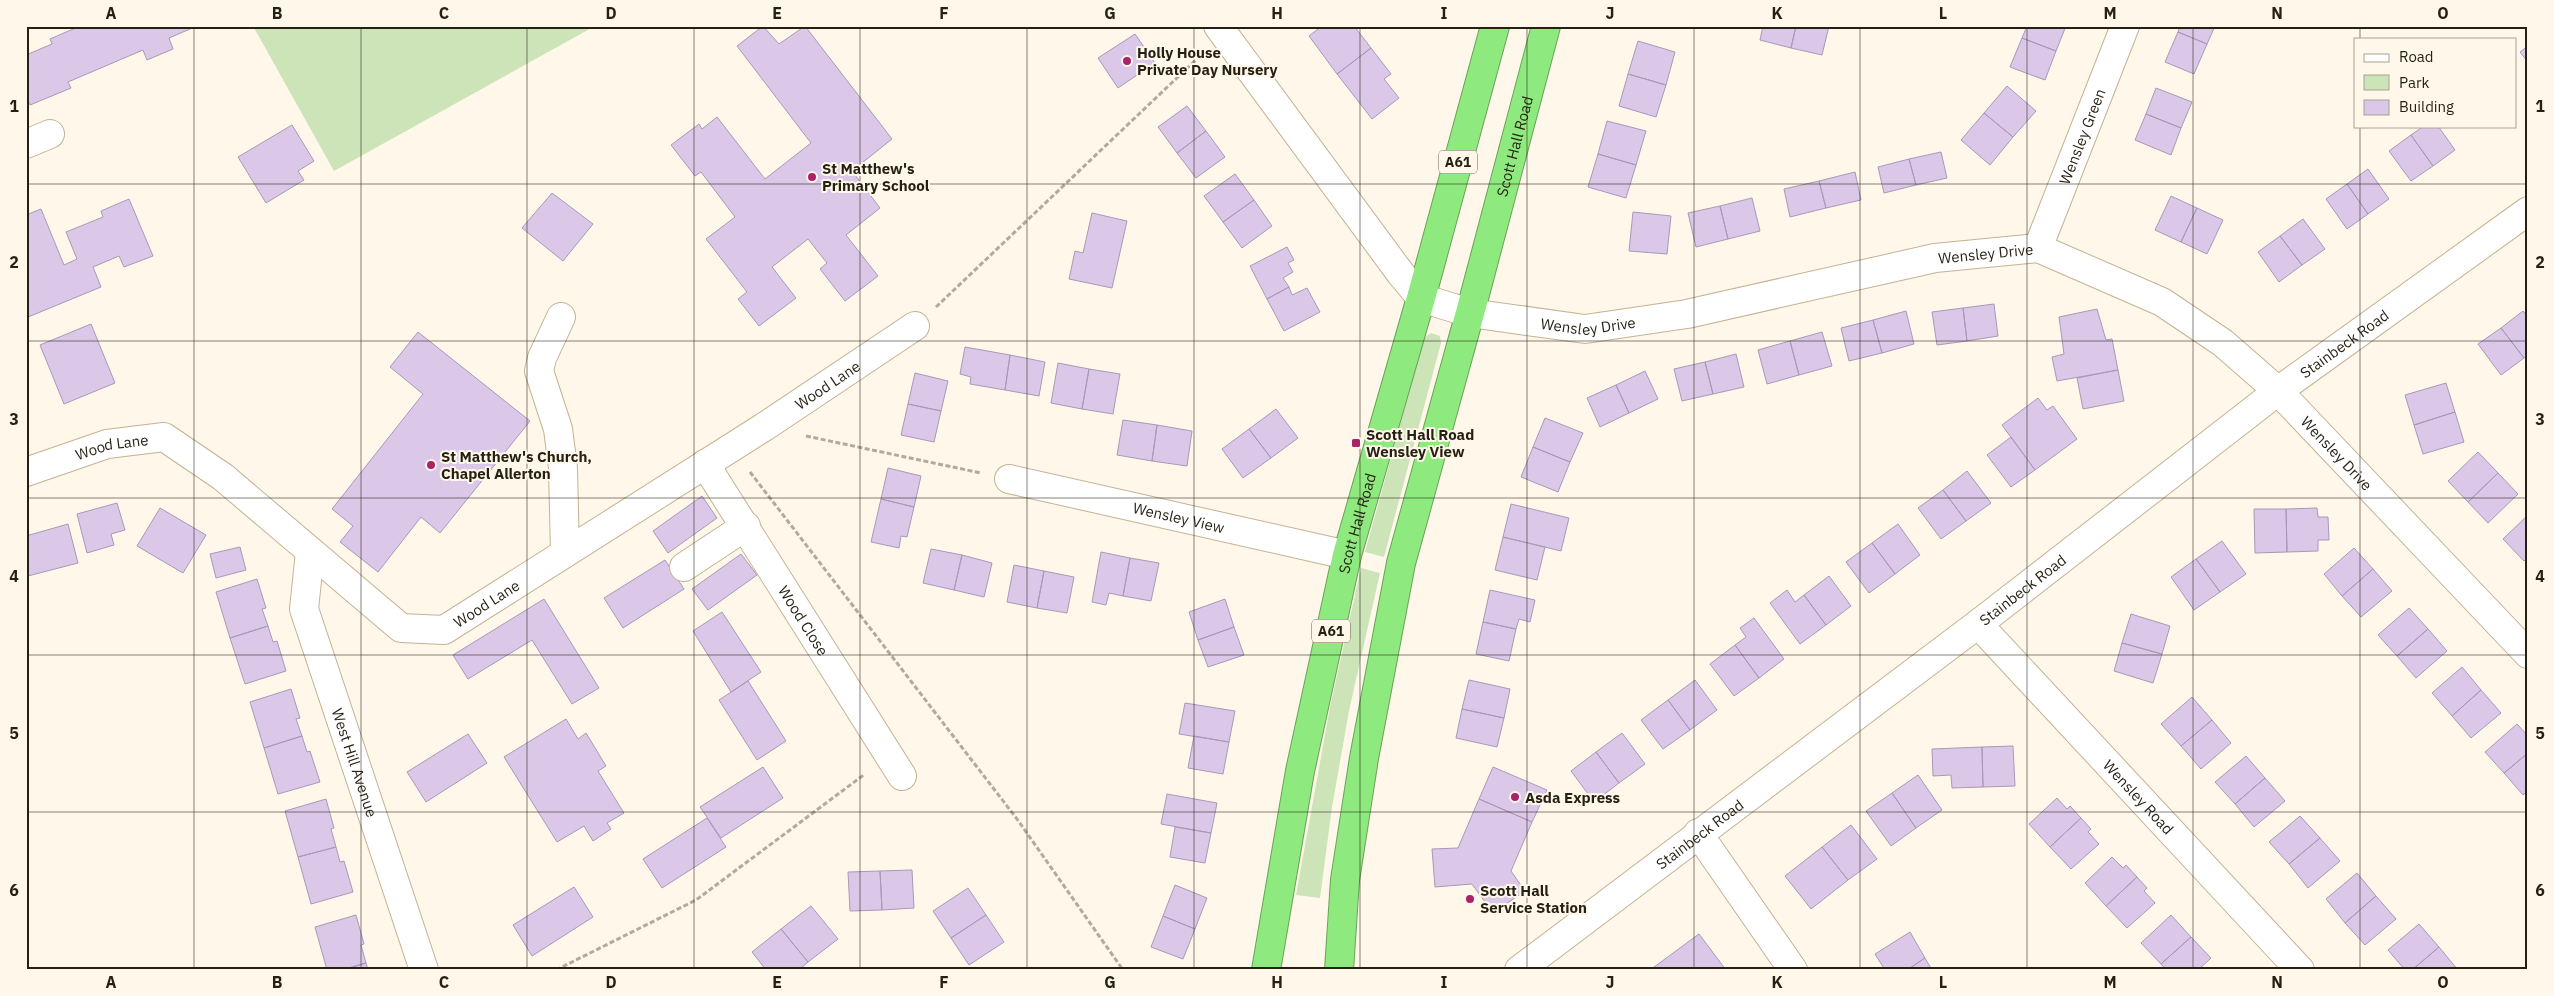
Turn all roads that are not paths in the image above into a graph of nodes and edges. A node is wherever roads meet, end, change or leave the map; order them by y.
1 (1495, 26) edge
2 (1546, 26) edge
3 (2125, 26) edge
4 (1221, 30) edge
5 (2528, 211) edge
6 (2038, 248) junction
7 (1432, 259) junction
8 (1401, 274) junction
9 (1422, 298) junction
10 (1470, 313) junction
11 (561, 317) dead end
12 (915, 326) road end
13 (2278, 391) junction
14 (705, 464) junction
15 (26, 472) edge
16 (1009, 479) road end
17 (746, 526) junction
18 (310, 552) junction
19 (565, 553) junction
20 (1347, 555) junction
21 (684, 567) dead end
22 (1978, 624) junction
23 (2528, 654) edge
24 (896, 766) road end
25 (1698, 833) junction
26 (424, 970) edge
27 (1266, 970) edge
28 (1339, 970) edge
29 (1520, 970) edge
30 (1793, 970) edge
31 (2300, 970) edge

1 - 7 highway, Scott Hall Road / A61
2 - 10 highway, Scott Hall Road
3 - 6 street, Wensley Green
4 - 8 street
5 - 13 street, Stainbeck Road
6 - 10 street, Wensley Drive
6 - 13 street, Wensley Drive
7 - 8 street
7 - 9 highway, Scott Hall Road / A61
8 - 9 street
9 - 10 street, Wensley Drive
9 - 20 highway, Scott Hall Road / A61
10 - 28 highway, Scott Hall Road
11 - 19 street
12 - 14 street, Wood Lane
13 - 22 street, Stainbeck Road
13 - 23 street, Wensley Drive
14 - 17 street, Wood Close
14 - 19 street, Wood Lane
15 - 18 street, Wood Lane
16 - 20 street, Wensley View
17 - 21 street
17 - 24 street, Wood Close
18 - 19 street, Wood Lane
18 - 26 street, West Hill Avenue
20 - 27 highway, Scott Hall Road / A61
22 - 25 street, Stainbeck Road
22 - 31 street, Wensley Road
25 - 29 street, Stainbeck Road
25 - 30 street

